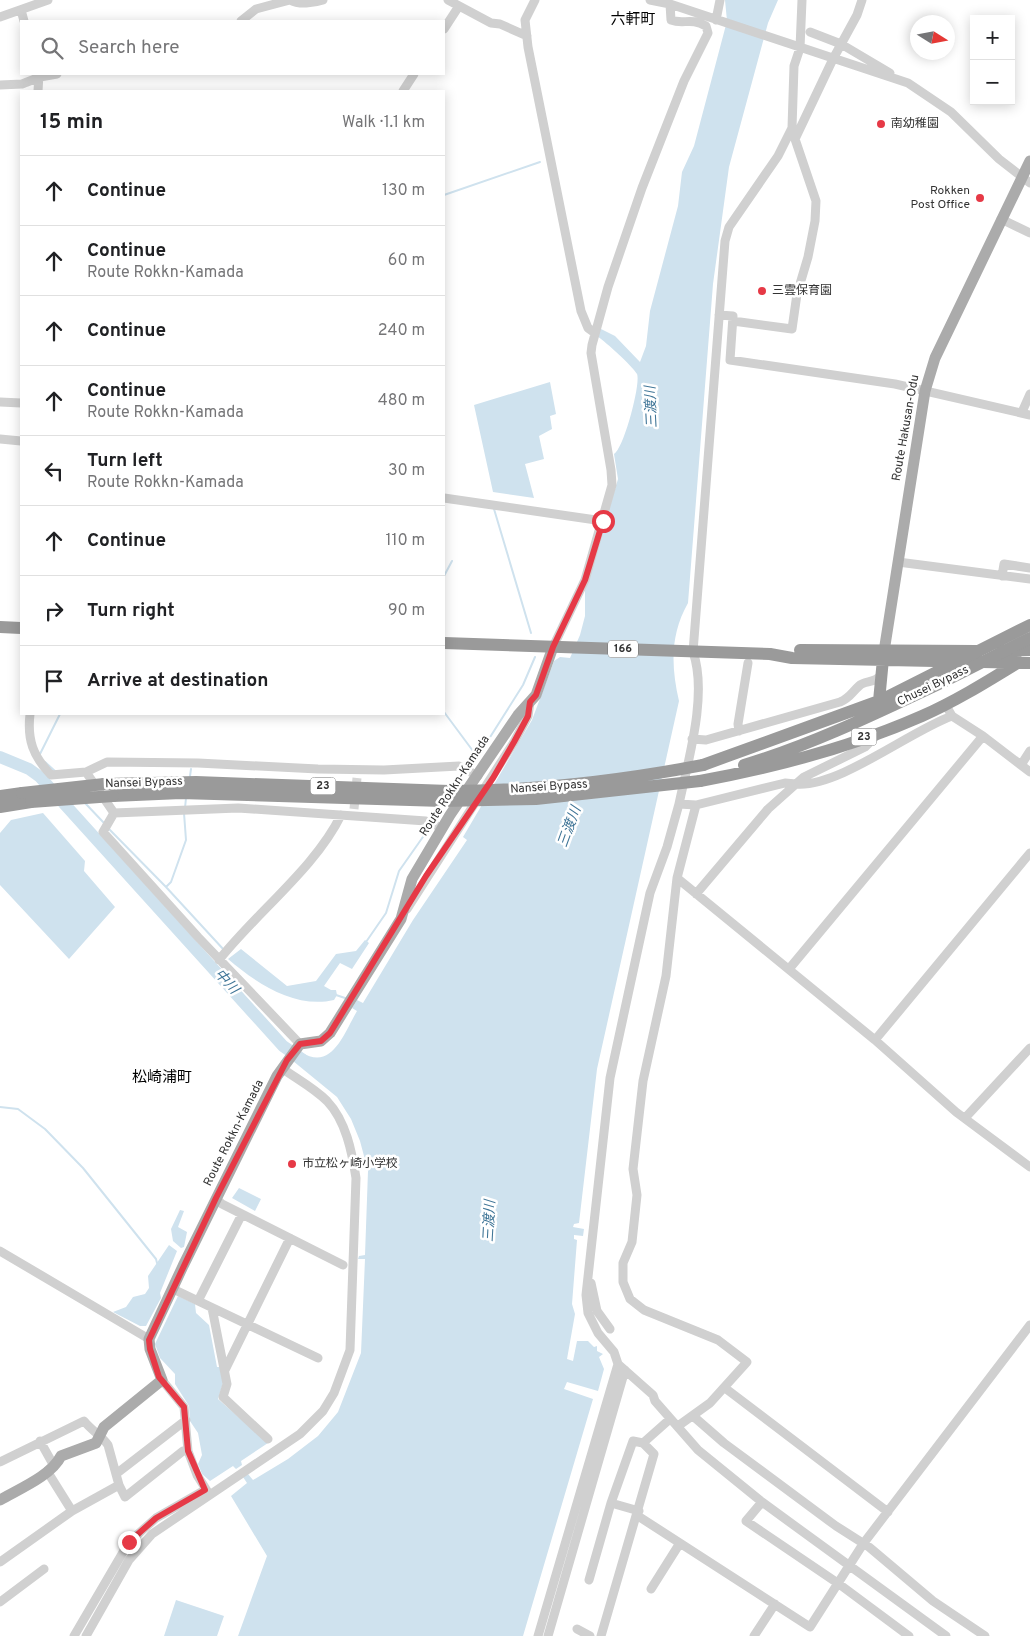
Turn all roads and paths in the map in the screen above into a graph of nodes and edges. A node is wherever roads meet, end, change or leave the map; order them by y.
1 (48, 0) edge
2 (290, 0) edge
3 (322, 0) edge
4 (448, 0) edge
5 (535, 0) edge
6 (650, 0) edge
7 (720, 0) edge
8 (802, 0) edge
9 (862, 0) edge
10 (670, 4) junction
11 (25, 5) edge
12 (459, 6) junction
13 (0, 17) edge
14 (24, 20) edge
15 (242, 20) edge
16 (719, 21) junction
17 (445, 27) edge
18 (810, 32) dead end
19 (527, 36) junction
20 (841, 44) junction
21 (800, 48) junction
22 (833, 59) junction
23 (39, 75) edge
24 (413, 75) edge
25 (908, 83) junction
26 (0, 85) edge
27 (38, 90) edge
28 (404, 90) edge
29 (1030, 161) edge
30 (1026, 180) edge
31 (1001, 219) junction
32 (1030, 233) edge
33 (719, 315) junction
34 (733, 321) junction
35 (595, 333) junction
36 (925, 391) junction
37 (1030, 394) edge
38 (0, 402) edge
39 (20, 403) edge
40 (1026, 413) edge
41 (0, 439) edge
42 (20, 441) edge
43 (445, 498) edge
44 (603, 521) junction
45 (898, 562) junction
46 (1030, 568) edge
47 (1002, 576) junction
48 (1030, 579) edge
49 (1030, 625) edge
50 (0, 627) edge
51 (20, 628) edge
52 (1030, 638) edge
53 (445, 643) edge
54 (553, 647) junction
55 (1030, 650) edge
56 (980, 651) junction
57 (693, 652) junction
58 (884, 654) junction
59 (1030, 656) edge
60 (957, 662) junction
61 (748, 663) dead end
62 (1026, 664) edge
63 (880, 675) junction
64 (866, 683) junction
65 (880, 698) junction
66 (530, 702) junction
67 (945, 704) junction
68 (30, 715) edge
69 (952, 716) junction
70 (739, 731) junction
71 (880, 731) junction
72 (983, 736) junction
73 (692, 739) junction
74 (1030, 751) edge
75 (1021, 765) junction
76 (240, 766) junction
77 (86, 772) junction
78 (1030, 772) edge
79 (701, 774) junction
80 (478, 776) junction
81 (676, 783) joint
82 (796, 784) junction
83 (188, 788) junction
84 (239, 789) junction
85 (0, 796) edge
86 (446, 796) junction
87 (679, 804) junction
88 (696, 805) junction
89 (0, 807) edge
90 (238, 808) junction
91 (114, 813) junction
92 (342, 815) junction
93 (442, 828) junction
94 (1030, 853) edge
95 (677, 878) junction
96 (696, 894) junction
97 (401, 919) junction
98 (224, 955) junction
99 (789, 969) junction
100 (875, 1040) junction
101 (300, 1044) junction
102 (1030, 1048) edge
103 (285, 1064) junction
104 (965, 1118) junction
105 (1030, 1167) edge
106 (216, 1198) junction
107 (242, 1214) junction
108 (290, 1238) junction
109 (0, 1251) edge
110 (343, 1265) dead end
111 (587, 1277) junction
112 (172, 1292) junction
113 (198, 1301) junction
114 (212, 1308) junction
115 (247, 1324) junction
116 (1030, 1325) edge
117 (610, 1329) dead end
118 (151, 1337) junction
119 (318, 1358) dead end
120 (622, 1367) junction
121 (225, 1370) junction
122 (162, 1380) junction
123 (725, 1388) junction
124 (693, 1416) junction
125 (670, 1419) junction
126 (186, 1420) junction
127 (680, 1425) junction
128 (100, 1437) junction
129 (268, 1439) dead end
130 (40, 1441) junction
131 (643, 1444) junction
132 (188, 1451) junction
133 (0, 1462) edge
134 (51, 1469) junction
135 (116, 1474) junction
136 (119, 1485) junction
137 (207, 1492) junction
138 (0, 1500) edge
139 (762, 1502) junction
140 (611, 1503) junction
141 (72, 1511) junction
142 (888, 1512) junction
143 (638, 1514) junction
144 (680, 1543) junction
145 (864, 1544) junction
146 (0, 1562) edge
147 (851, 1565) junction
148 (44, 1569) dead end
149 (589, 1580) dead end
150 (839, 1584) junction
151 (651, 1589) dead end
152 (2, 1597) edge
153 (775, 1604) junction
154 (577, 1629) dead end
155 (74, 1636) edge
156 (86, 1636) edge
157 (538, 1636) edge
158 (548, 1636) edge
159 (590, 1636) edge
160 (601, 1636) edge
161 (754, 1636) edge
162 (908, 1636) edge
163 (946, 1636) edge
164 (986, 1636) edge

1 - 11 street
2 - 3 street
2 - 15 street
4 - 12 street
5 - 19 street
6 - 10 street
7 - 16 street
8 - 21 street
9 - 20 street
10 - 16 street
10 - 35 street
11 - 13 street
11 - 14 street
12 - 17 street
12 - 19 street
16 - 21 street
18 - 20 street
19 - 35 street
20 - 22 street
20 - 25 street
21 - 22 street
21 - 33 street
22 - 25 street
22 - 34 street
23 - 26 street
23 - 27 street
24 - 28 street
25 - 30 street
29 - 30 main road, Route Hakusan-Odu
30 - 31 main road, Route Hakusan-Odu
31 - 32 street
31 - 36 main road, Route Hakusan-Odu
33 - 34 street
33 - 57 street
34 - 36 street
35 - 44 street
36 - 40 street
36 - 45 main road, Route Hakusan-Odu
37 - 40 street
38 - 39 street
41 - 42 street
43 - 44 street
44 - 54 street
45 - 47 street
45 - 58 main road, Route Hakusan-Odu
46 - 47 street
47 - 48 street
49 - 56 highway, 23
50 - 51 highway
52 - 79 highway, Chusei Bypass / 23, bridge
53 - 54 highway, 166
54 - 57 highway, 166
54 - 66 main road, Route Rokkn-Kamada
55 - 56 highway, 23
56 - 58 highway, 23
56 - 60 highway, 23
57 - 58 highway, 166
57 - 73 street
58 - 60 highway, 23
58 - 63 highway
59 - 62 highway, 23
60 - 62 highway, 23
60 - 65 highway, Nansei Bypass / 23
61 - 70 street
62 - 67 highway, 23
63 - 64 street
63 - 65 highway
64 - 65 street
64 - 70 street
65 - 79 highway, Nansei Bypass / 23
66 - 80 main road, Route Rokkn-Kamada
66 - 97 street
67 - 69 street
67 - 71 highway, 23
68 - 77 street
69 - 72 street
69 - 82 street
70 - 73 street
71 - 79 highway, 23
71 - 82 street
72 - 75 street
72 - 99 street
73 - 87 street
74 - 75 street
75 - 78 street
76 - 77 street
76 - 80 street
76 - 84 street
77 - 91 street
79 - 81 highway, Chusei Bypass / 23, bridge
79 - 86 highway, Nansei Bypass / 23, bridge
80 - 93 main road, Route Rokkn-Kamada
81 - 86 highway, Nansei Bypass / 23, bridge
82 - 88 street
82 - 96 street
83 - 84 highway, Nansei Bypass / 23
83 - 85 highway, Nansei Bypass / 23, bridge
83 - 89 highway, Nansei Bypass / 23, bridge
84 - 86 highway, Nansei Bypass / 23
84 - 90 street
87 - 88 street
87 - 111 street
88 - 95 street
90 - 91 street
90 - 92 street
91 - 98 street
92 - 93 street
92 - 98 street
93 - 97 main road, Route Rokkn-Kamada
94 - 100 street
95 - 96 street
95 - 123 street
96 - 99 street
97 - 101 main road, Route Rokkn-Kamada
98 - 101 street
99 - 100 street
100 - 104 street
101 - 103 main road, Route Rokkn-Kamada
102 - 104 street
103 - 106 main road, Route Rokkn-Kamada
103 - 137 street
104 - 105 street
106 - 107 street
106 - 112 main road, Route Rokkn-Kamada
107 - 108 street
107 - 113 street
108 - 110 street
108 - 115 street
109 - 118 street
111 - 117 street
111 - 120 street
112 - 113 street
112 - 118 main road, Route Rokkn-Kamada
113 - 114 street
114 - 115 street
114 - 121 street
115 - 119 street
115 - 121 street
116 - 142 street
118 - 122 main road
120 - 125 street
120 - 157 street
120 - 158 street
121 - 129 street
122 - 126 street
122 - 128 main road
123 - 124 street
123 - 142 street
124 - 127 street
124 - 145 street
125 - 127 street
125 - 131 street
126 - 132 street
126 - 135 street
127 - 139 street
128 - 130 street
128 - 134 main road
128 - 135 street
130 - 133 street
130 - 134 street
131 - 140 street
131 - 143 street
132 - 136 street
132 - 137 street
134 - 138 main road
134 - 141 street
135 - 136 street
136 - 141 street
137 - 155 street
137 - 156 street
139 - 147 street
139 - 150 street
140 - 143 street
140 - 149 street
141 - 146 street
142 - 145 street
143 - 144 street
143 - 160 street
144 - 151 street
144 - 153 street
145 - 147 street
145 - 164 street
147 - 150 street
147 - 163 street
148 - 152 street
150 - 153 street
150 - 162 street
153 - 161 street
154 - 159 street

